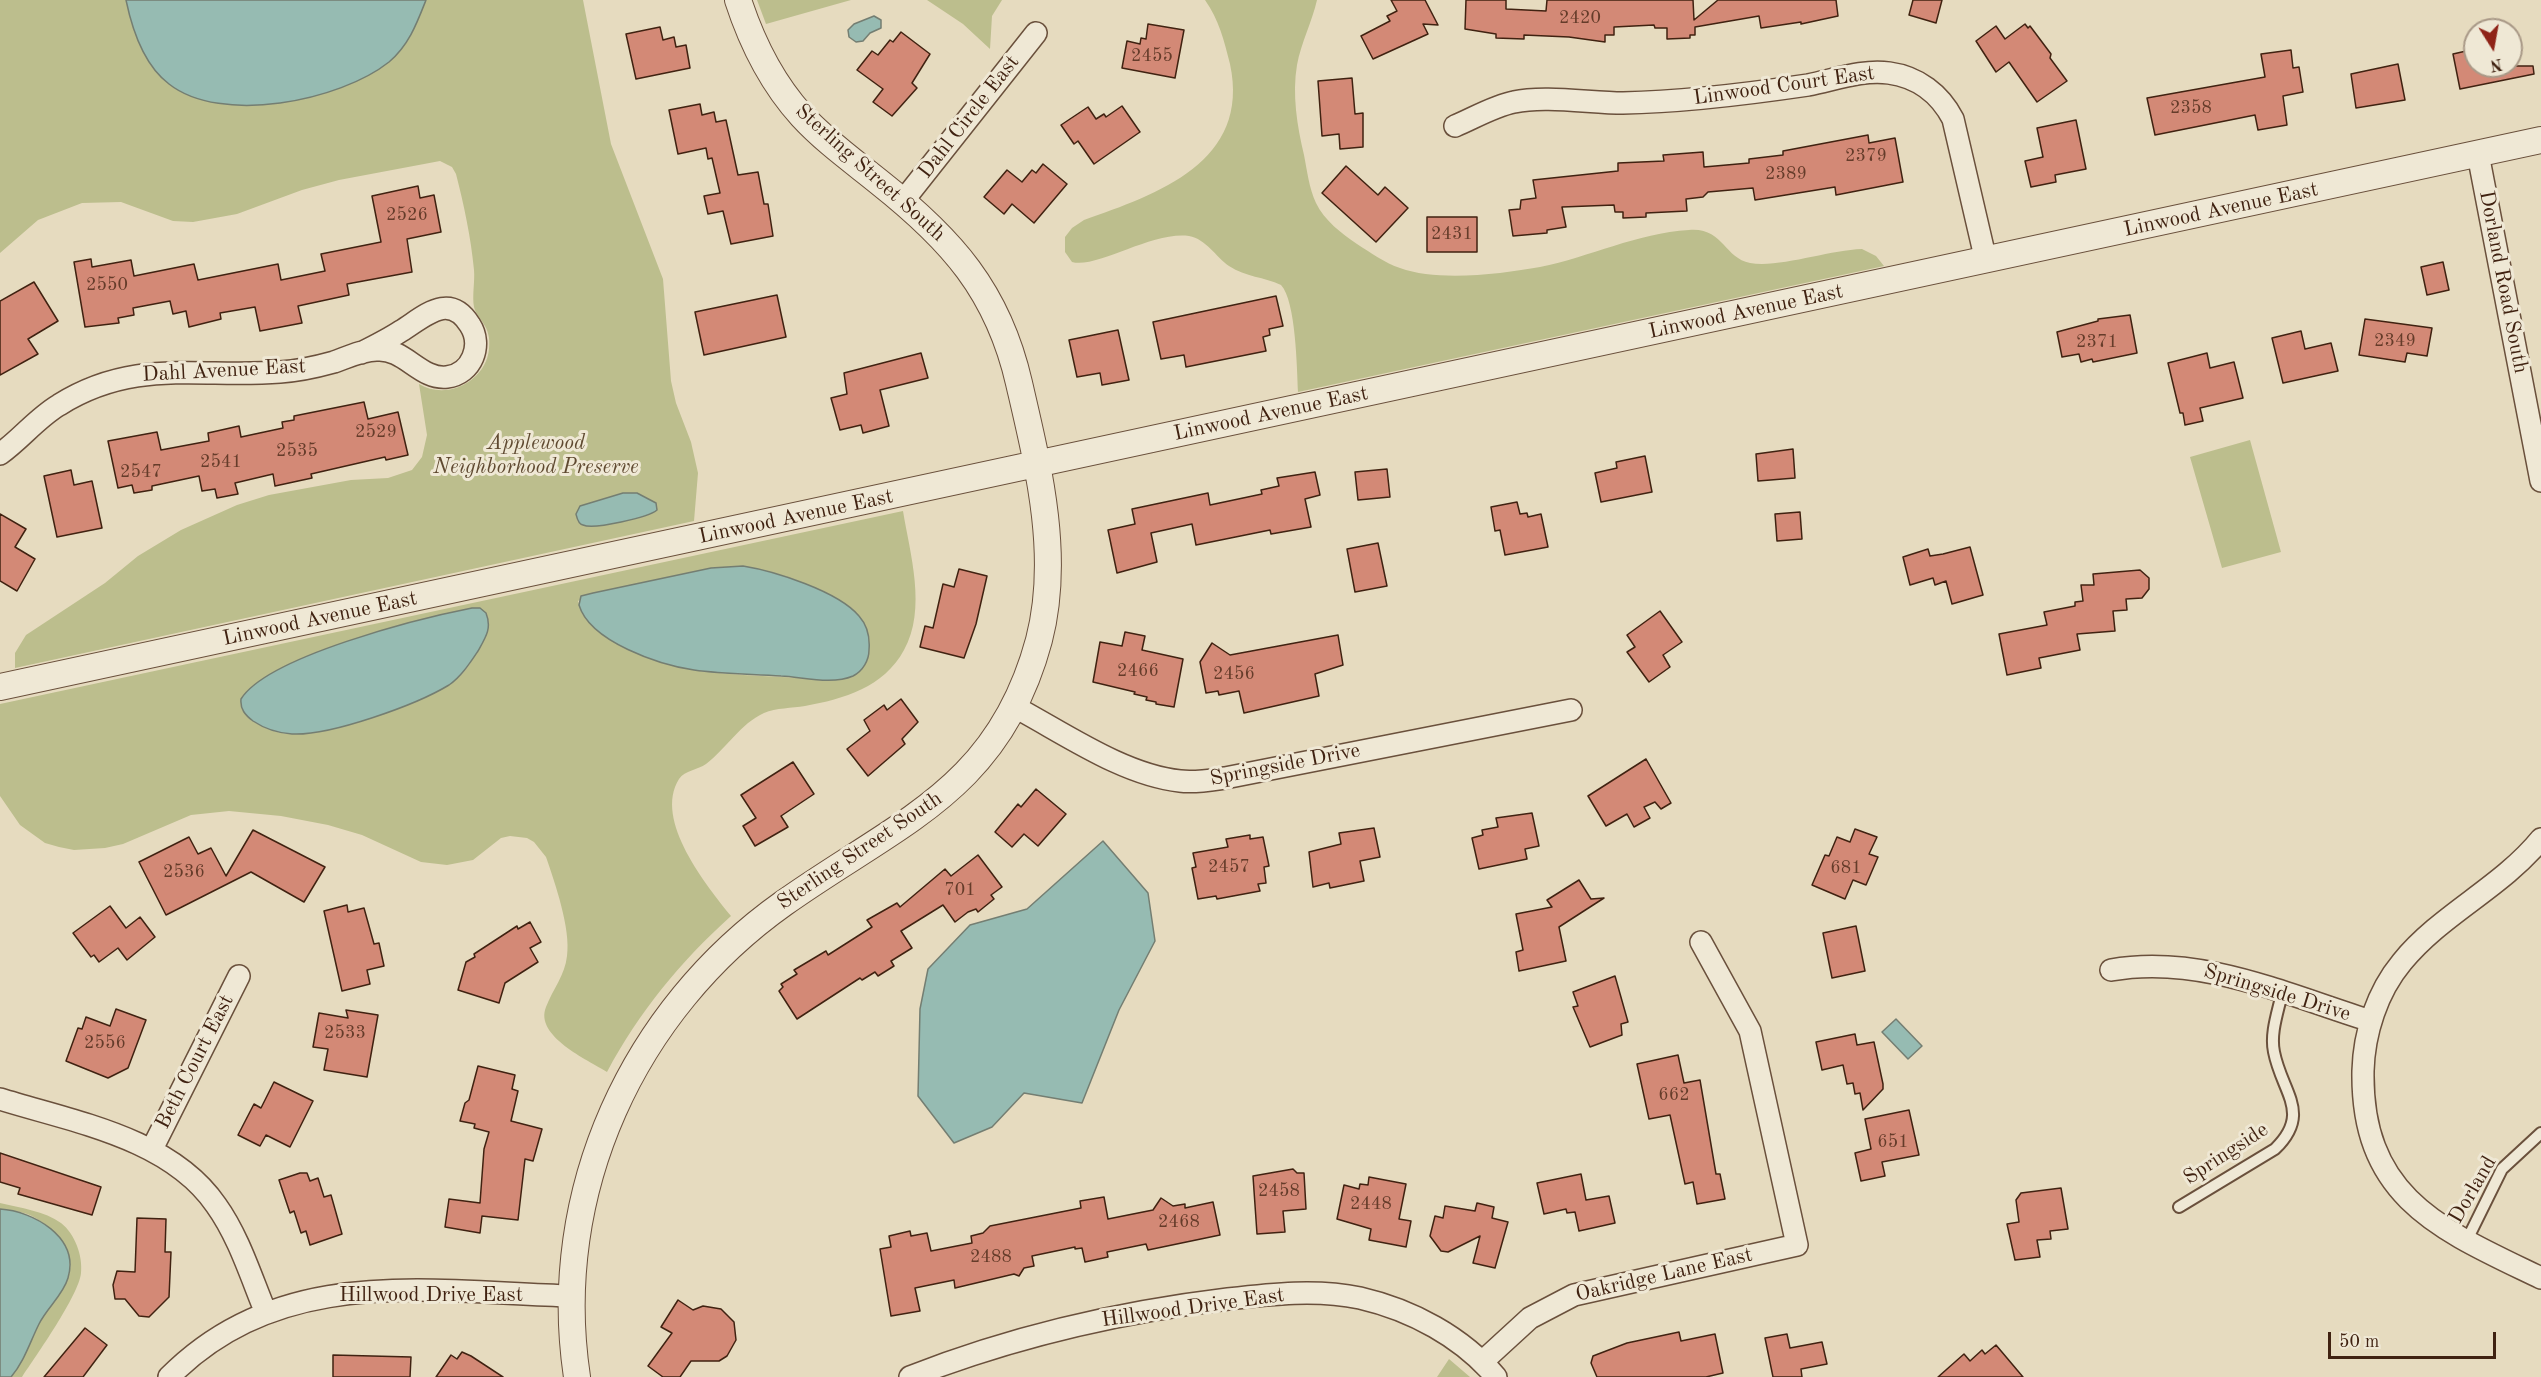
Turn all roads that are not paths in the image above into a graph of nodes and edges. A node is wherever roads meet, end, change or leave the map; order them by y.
1 (738, 0) edge
2 (1036, 33) dead end
3 (1455, 126) dead end
4 (2541, 140) edge
5 (2478, 154) junction
6 (903, 201) junction
7 (1986, 261) junction
8 (362, 352) junction
9 (0, 454) edge
10 (1036, 465) junction
11 (2541, 481) edge
12 (0, 687) edge
13 (1013, 706) junction
14 (1571, 710) dead end
15 (2541, 839) edge
16 (1701, 942) dead end
17 (2111, 970) dead end
18 (239, 976) dead end
19 (2282, 993) junction
20 (2371, 1021) junction
21 (0, 1099) edge
22 (2541, 1133) edge
23 (152, 1149) junction
24 (2180, 1207) dead end
25 (2466, 1242) junction
26 (2541, 1278) edge
27 (572, 1296) junction
28 (266, 1313) junction
29 (1489, 1370) edge
30 (169, 1377) edge
31 (577, 1377) edge
32 (910, 1377) edge

1 - 6 street, Sterling Street South
2 - 6 street, Dahl Circle East
3 - 7 street, Linwood Court East
4 - 5 street, Linwood Avenue East
5 - 7 street, Linwood Avenue East
5 - 11 street, Dorland Road South
6 - 10 street, Sterling Street South
7 - 10 street, Linwood Avenue East
8 - 8 street, Dahl Avenue East
8 - 9 street, Dahl Avenue East
10 - 12 street, Linwood Avenue East
10 - 13 street, Sterling Street South
13 - 14 street, Springside Drive
13 - 27 street, Sterling Street South
15 - 20 street
16 - 29 street, Oakridge Lane East
17 - 19 street, Springside Drive
18 - 23 street, Beth Court East
19 - 20 street, Springside Drive
19 - 24 lane, Springside
20 - 25 street
21 - 23 street
22 - 25 lane, Dorland
23 - 28 street
25 - 26 street
27 - 28 street, Hillwood Drive East
27 - 31 street, Sterling Street South
28 - 30 street, Hillwood Drive East
29 - 32 street, Hillwood Drive East

